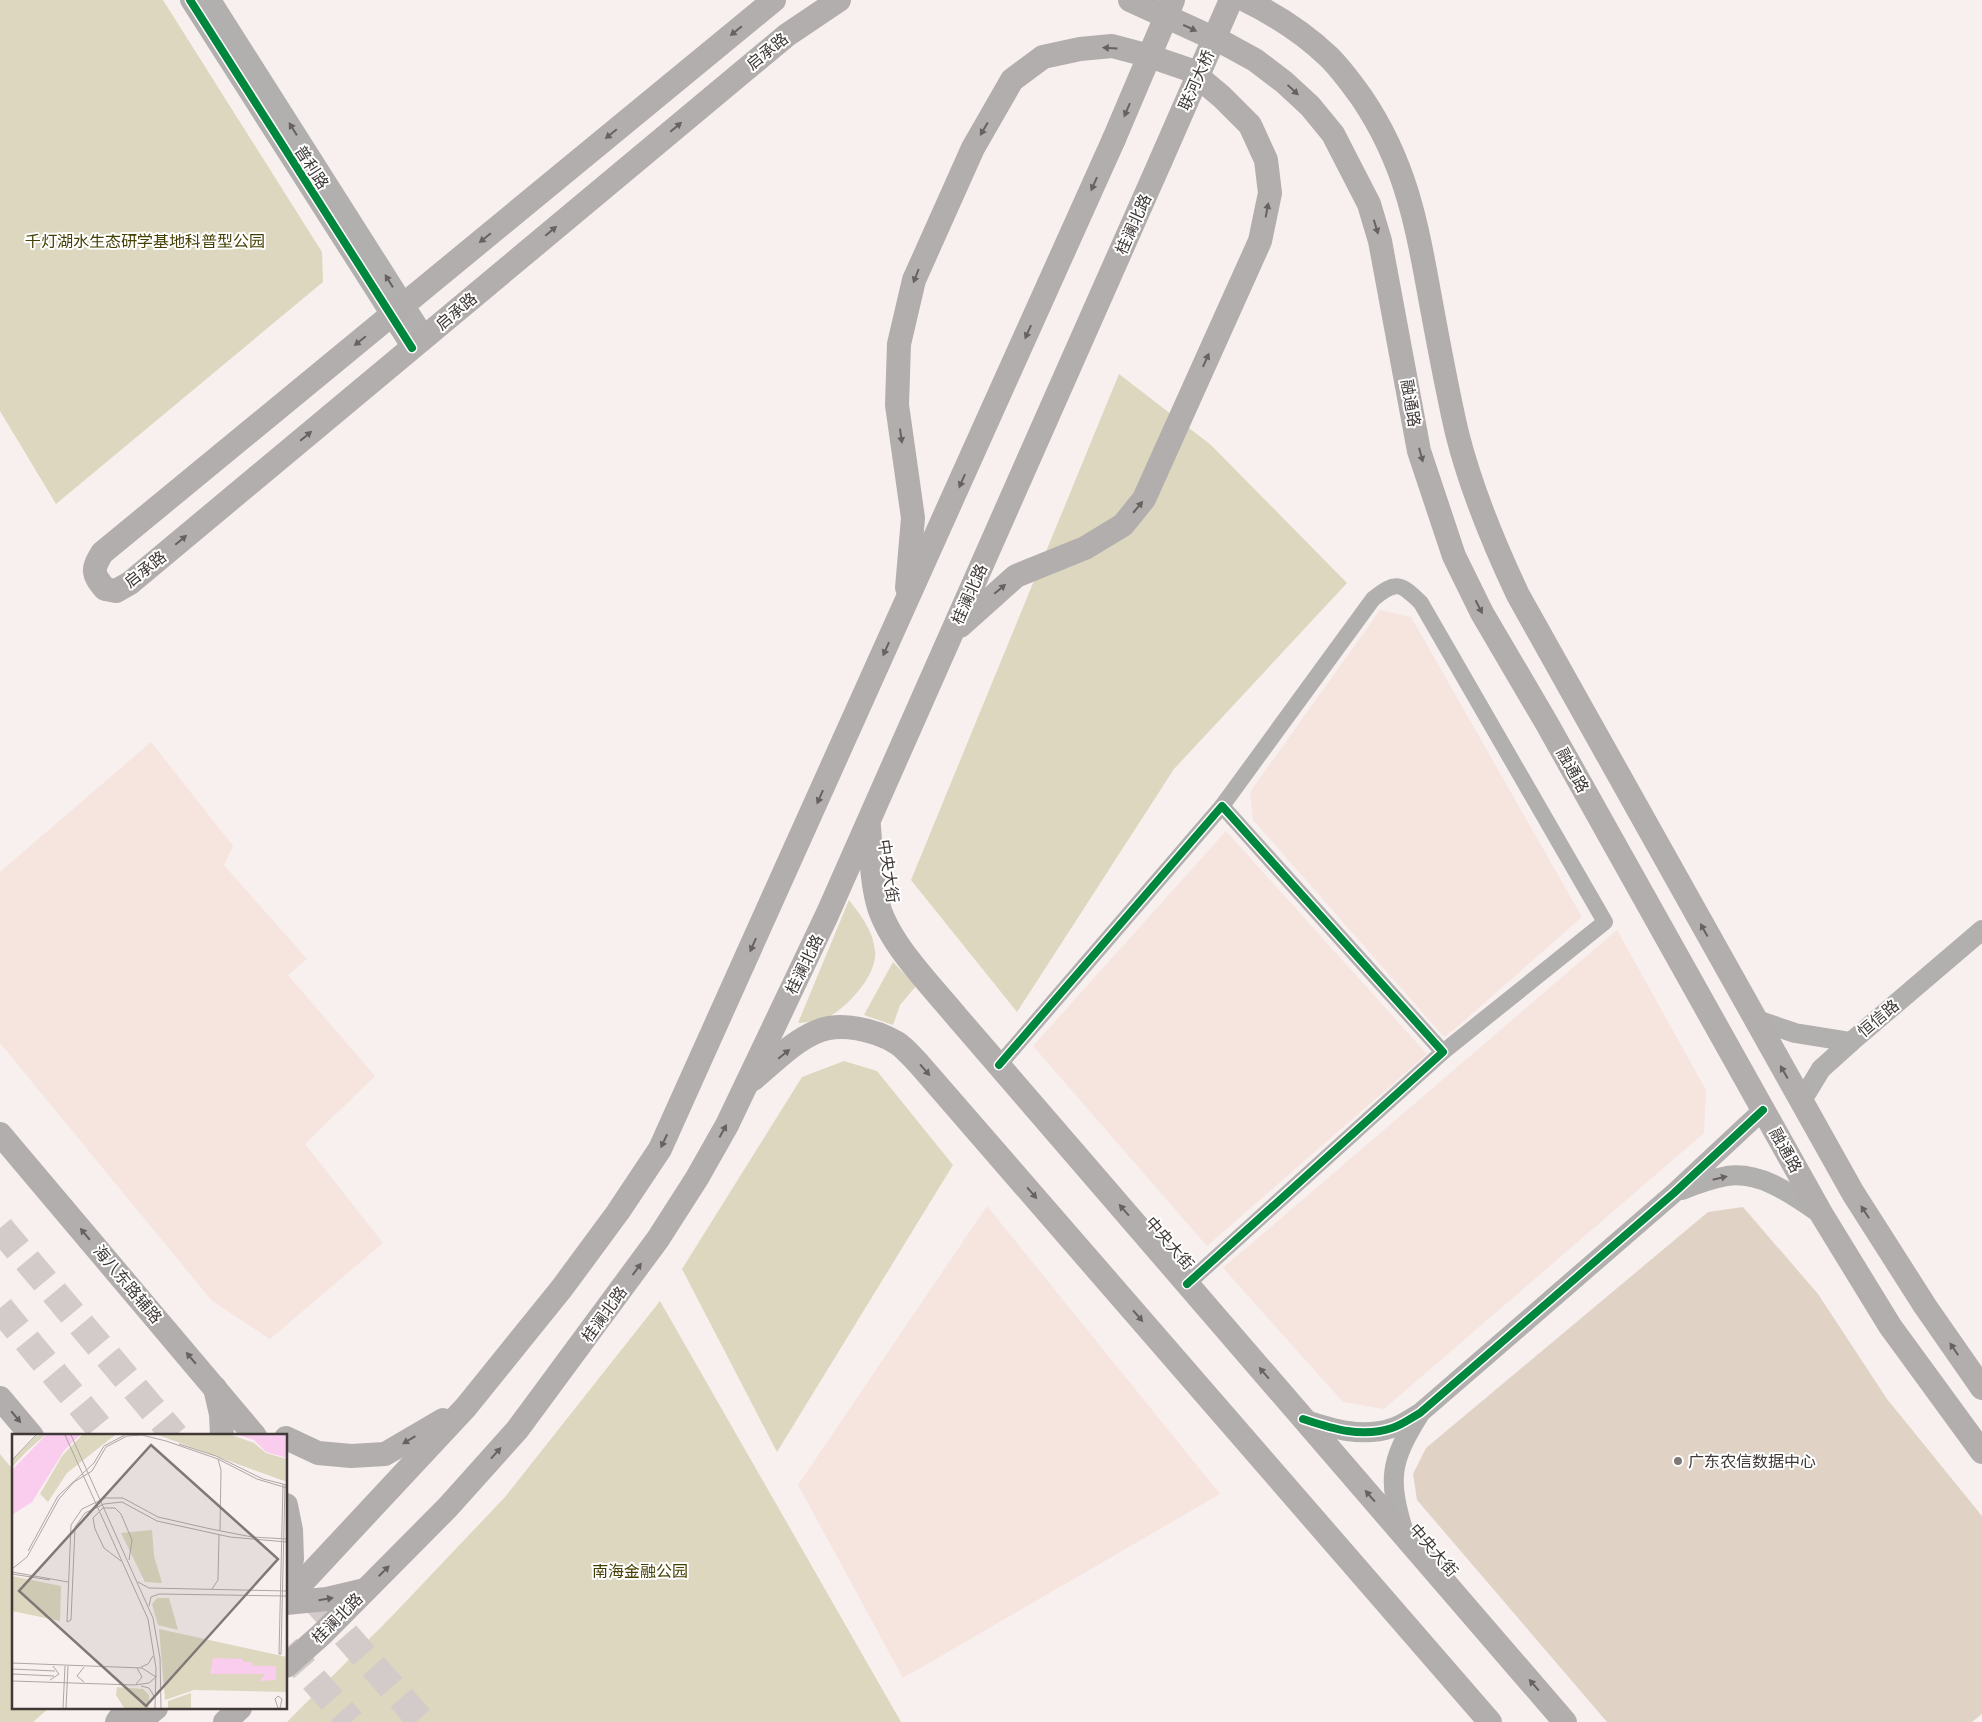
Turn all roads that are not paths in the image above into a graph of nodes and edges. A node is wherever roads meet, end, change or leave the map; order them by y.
1 (190, 0) edge
2 (211, 0) edge
3 (774, 0) edge
4 (840, 0) edge
5 (1130, 0) edge
6 (1173, 0) edge
7 (1231, 0) edge
8 (1245, 0) edge
9 (1161, 160) joint
10 (398, 310) junction
11 (418, 342) junction
12 (906, 604) junction
13 (952, 634) junction
14 (1222, 806) junction
15 (869, 822) junction
16 (1982, 930) edge
17 (1754, 1018) junction
18 (1851, 1042) junction
19 (1443, 1052) junction
20 (999, 1065) junction
21 (746, 1084) junction
22 (1801, 1102) junction
23 (1763, 1110) junction
24 (0, 1134) edge
25 (1674, 1193) junction
26 (1822, 1215) junction
27 (1187, 1284) junction
28 (215, 1386) junction
29 (1982, 1388) edge
30 (0, 1398) edge
31 (466, 1407) junction
32 (1420, 1413) junction
33 (1303, 1419) junction
34 (30, 1434) edge
35 (222, 1434) edge
36 (253, 1434) edge
37 (281, 1434) edge
38 (288, 1438) edge
39 (1982, 1452) edge
40 (288, 1523) edge
41 (1404, 1536) junction
42 (288, 1578) edge
43 (365, 1590) junction
44 (288, 1599) edge
45 (288, 1601) edge
46 (288, 1664) edge
47 (126, 1710) edge
48 (154, 1710) edge
49 (238, 1710) edge
50 (117, 1722) edge
51 (139, 1722) edge
52 (225, 1722) edge
53 (1490, 1722) edge
54 (1566, 1722) edge

1 - 10 street, 普利路
10 -> 2 street, 普利路
3 -> 10 main road, 启承路
11 -> 4 main road, 启承路
5 -> 23 main road, 融通路
6 -> 12 main road, bridge
7 - 9 main road, 联河大桥, bridge
17 -> 8 main road
9 - 13 main road, 桂澜北路
10 - 11 street, 普利路
10 -> 11 main road, 启承路
13 -> 12 main road
12 -> 31 main road
13 - 15 main road, 桂澜北路
14 - 19 street
14 - 19 street
14 - 20 street
15 - 20 main road, 中央大街
15 - 21 main road, 桂澜北路
16 - 18 street, 恒信路
17 - 18 street, 恒信路
22 -> 17 main road
18 - 22 street
19 - 27 street
27 -> 20 main road, 中央大街
43 -> 21 main road, 桂澜北路
21 -> 53 main road
29 -> 22 main road
23 - 25 street
23 - 26 main road, 融通路
28 -> 24 main road, 海八东路辅路
25 -> 26 street
25 - 32 street
26 - 39 main road, 融通路
33 -> 27 main road, 中央大街
28 - 35 main road
28 - 36 main road, 海八东路辅路
28 - 37 main road
30 -> 34 main road
31 -> 38 main road
31 - 44 main road
32 - 33 street
32 - 41 street
41 -> 33 main road, 中央大街
40 - 42 main road
54 -> 41 main road, 中央大街
45 -> 43 main road
43 - 46 main road, 桂澜北路
47 - 50 main road
48 - 51 main road
49 - 52 main road

